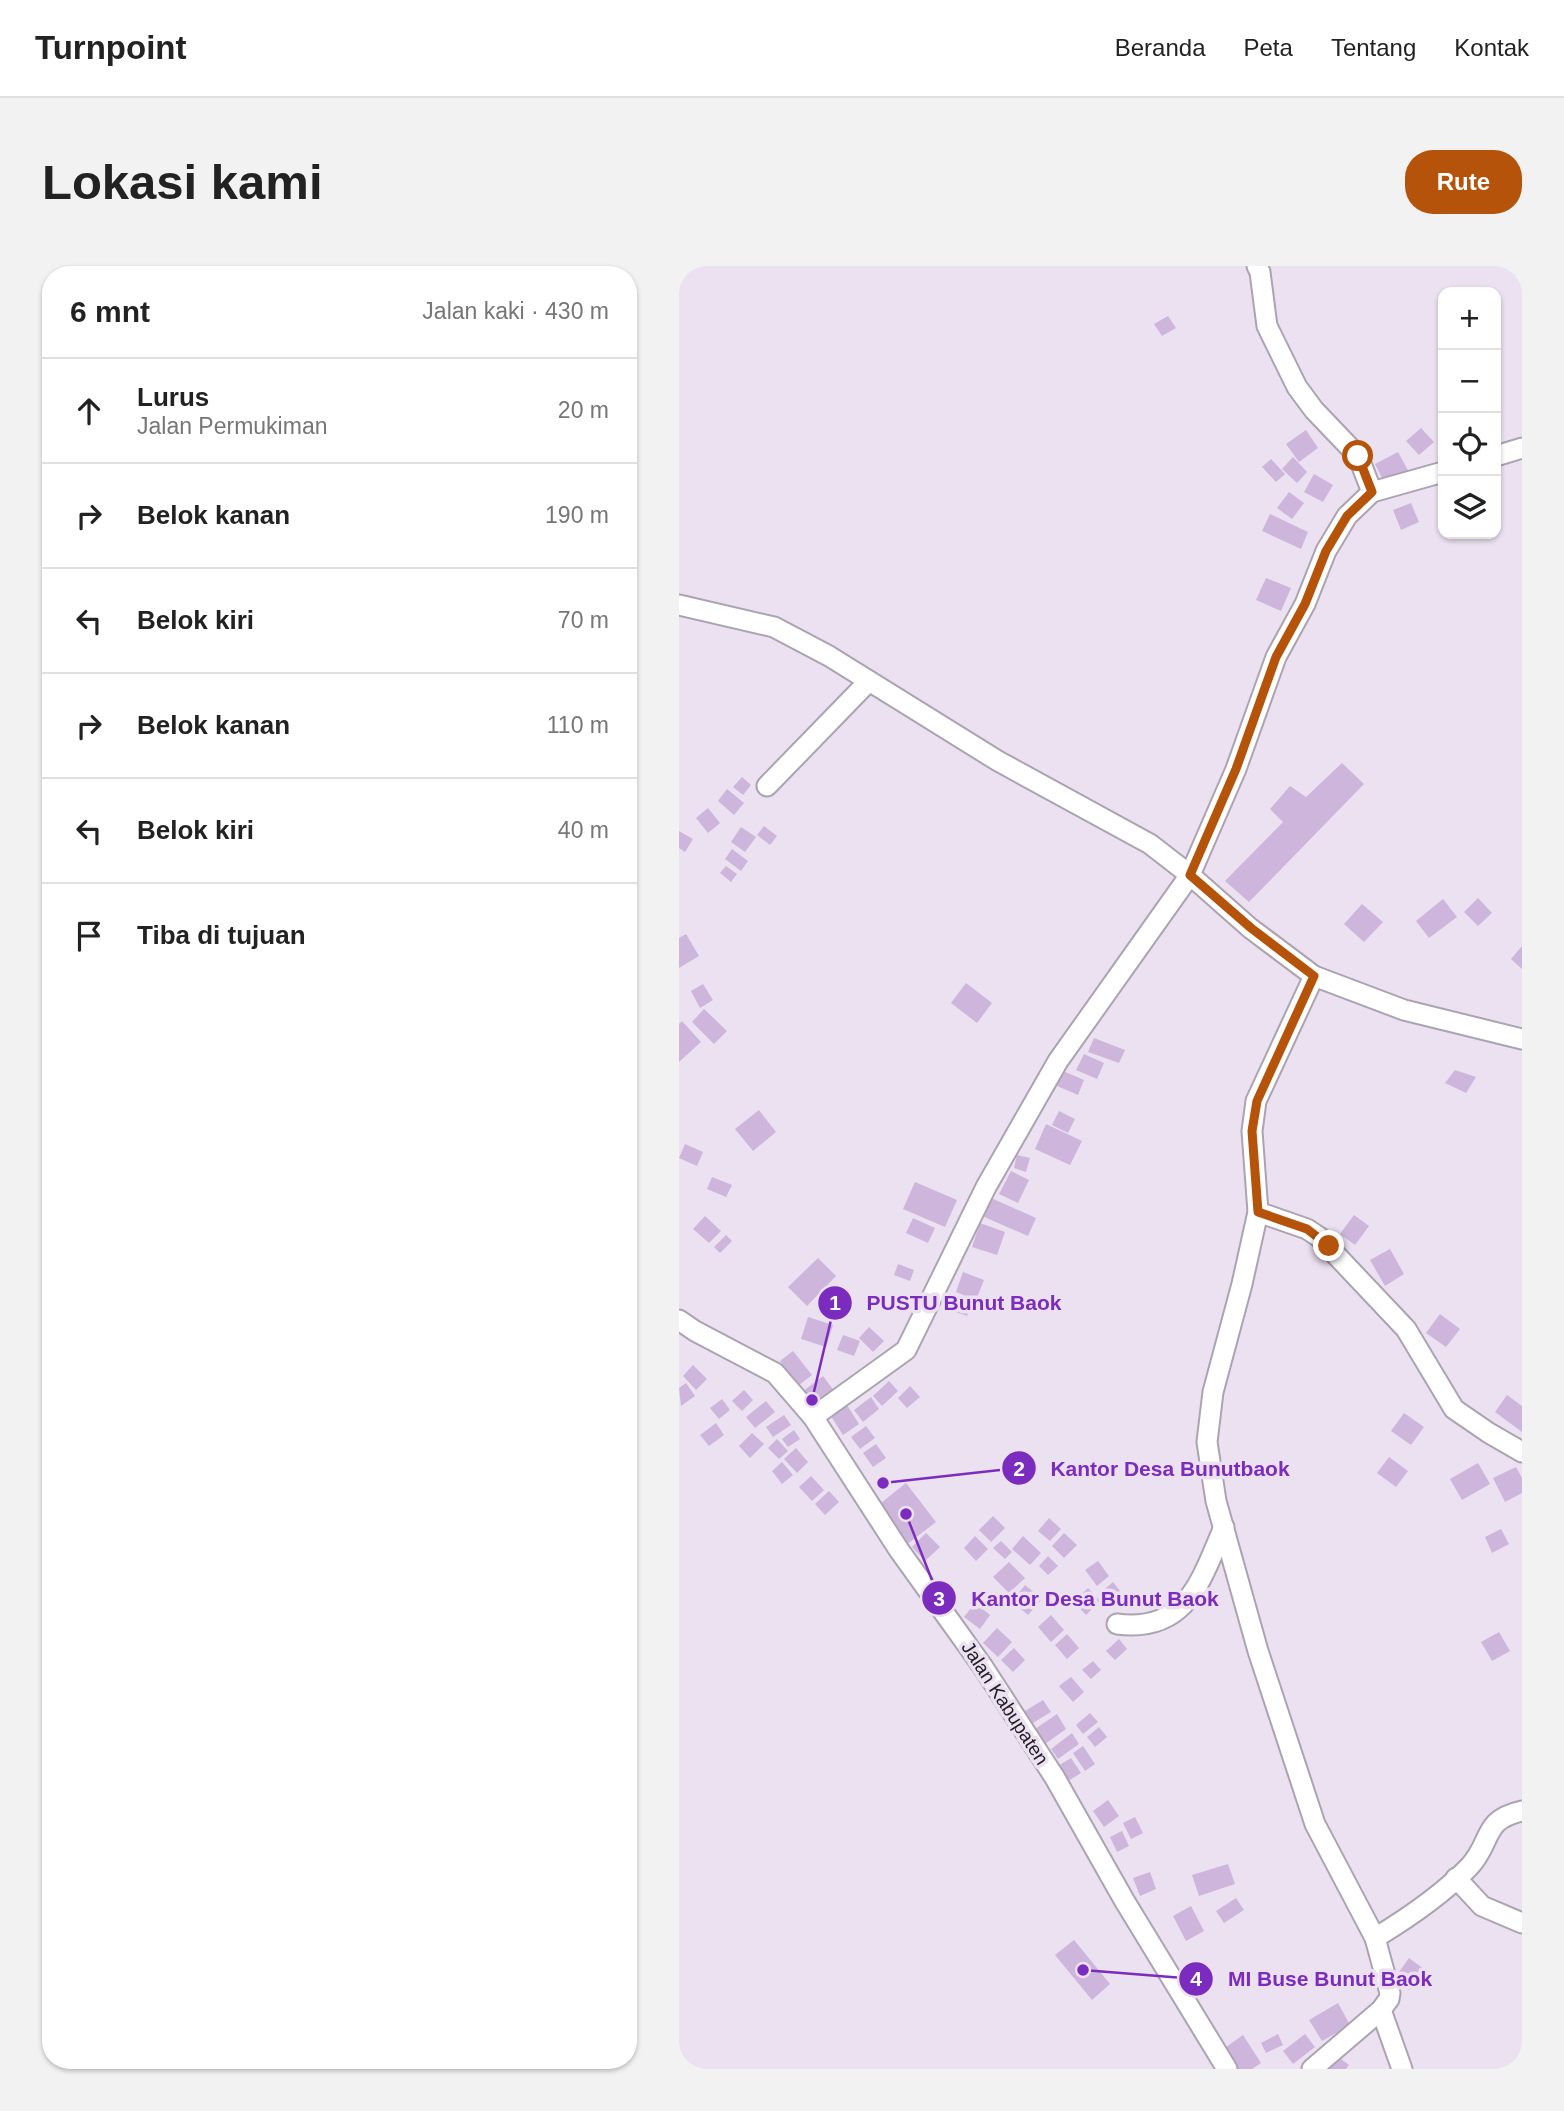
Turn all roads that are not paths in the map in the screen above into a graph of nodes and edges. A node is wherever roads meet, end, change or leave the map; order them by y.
1 (1257, 266) edge
2 (1522, 448) edge
3 (1501, 454) edge
4 (1438, 473) edge
5 (1372, 492) junction
6 (679, 605) edge
7 (869, 681) junction
8 (767, 786) dead end
9 (1190, 875) junction
10 (1314, 976) junction
11 (1522, 1039) edge
12 (1258, 1212) junction
13 (679, 1320) edge
14 (813, 1418) junction
15 (1522, 1452) edge
16 (1224, 1527) junction
17 (1117, 1624) dead end
18 (1522, 1811) edge
19 (1456, 1878) junction
20 (1522, 1923) edge
21 (1375, 1938) junction
22 (1381, 2010) junction
23 (1227, 2069) edge
24 (1312, 2069) edge
25 (1402, 2069) edge

1 - 5 street
2 - 3 street
4 - 5 street
5 - 9 street
6 - 7 street
7 - 8 street
7 - 9 street
9 - 10 street
9 - 14 street
10 - 11 street
10 - 12 street
12 - 15 street
12 - 16 street
13 - 14 street, Jalan Kabupaten
14 - 23 street, Jalan Kabupaten
16 - 17 street
16 - 21 street
18 - 19 street
19 - 20 street
19 - 21 street
21 - 22 street
22 - 24 street
22 - 25 street

